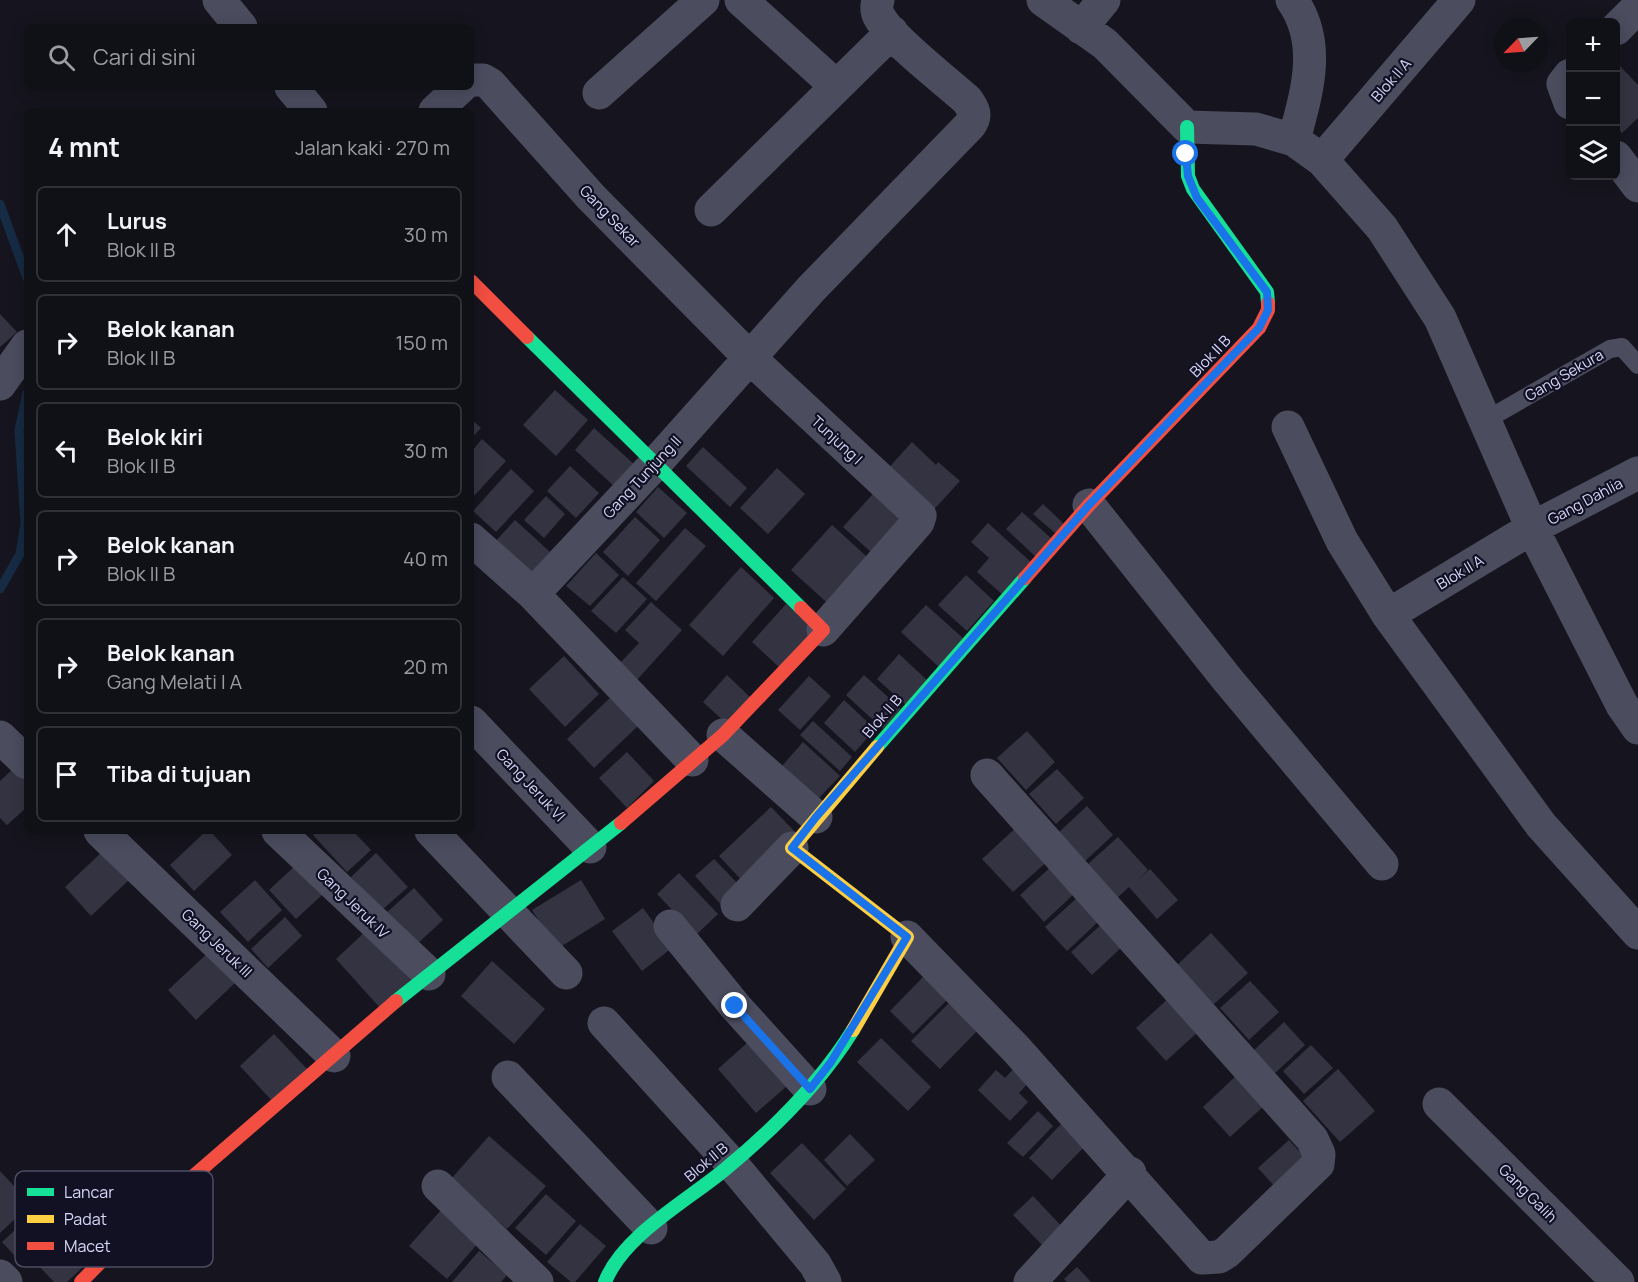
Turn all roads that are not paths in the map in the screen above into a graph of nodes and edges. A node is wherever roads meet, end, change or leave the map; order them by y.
1 (219, 0) edge
2 (703, 0) edge
3 (741, 0) edge
4 (878, 0) edge
5 (1043, 0) edge
6 (1104, 0) edge
7 (1292, 0) edge
8 (1459, 0) edge
9 (1638, 7) edge
10 (239, 24) edge
11 (1620, 25) edge
12 (1081, 27) junction
13 (892, 32) junction
14 (474, 80) edge
15 (836, 86) junction
16 (294, 90) edge
17 (458, 90) edge
18 (599, 93) dead end
19 (308, 108) edge
20 (438, 108) edge
21 (1187, 127) junction
22 (1294, 140) junction
23 (1322, 160) junction
24 (1620, 162) edge
25 (1638, 186) edge
26 (711, 210) dead end
27 (474, 284) edge
28 (24, 350) edge
29 (750, 358) junction
30 (1638, 364) edge
31 (0, 384) edge
32 (1486, 420) junction
33 (1288, 427) dead end
34 (655, 464) junction
35 (1638, 473) edge
36 (1089, 505) junction
37 (1532, 528) junction
38 (474, 542) edge
39 (533, 594) junction
40 (1388, 615) junction
41 (823, 630) junction
42 (474, 725) edge
43 (1638, 728) edge
44 (723, 735) junction
45 (0, 737) edge
46 (24, 759) edge
47 (692, 760) junction
48 (987, 776) dead end
49 (816, 817) junction
50 (103, 834) edge
51 (281, 834) edge
52 (434, 834) edge
53 (590, 848) junction
54 (792, 848) junction
55 (1383, 864) dead end
56 (737, 905) dead end
57 (508, 912) junction
58 (670, 926) dead end
59 (1638, 933) edge
60 (907, 937) junction
61 (566, 973) dead end
62 (429, 974) junction
63 (604, 1023) dead end
64 (334, 1056) junction
65 (508, 1077) dead end
66 (810, 1089) junction
67 (1439, 1104) dead end
68 (730, 1163) junction
69 (200, 1171) edge
70 (1130, 1173) junction
71 (438, 1186) dead end
72 (651, 1228) junction
73 (96, 1267) edge
74 (0, 1276) edge
75 (6, 1282) edge
76 (81, 1282) edge
77 (537, 1282) edge
78 (604, 1282) edge
79 (825, 1282) edge
80 (1030, 1282) edge
81 (1618, 1282) edge

1 - 10 street
2 - 18 street
3 - 15 street
4 - 13 street
5 - 12 street
6 - 12 street
7 - 22 street
8 - 23 street, Blok II A
9 - 11 street
12 - 21 street
13 - 15 street
13 - 29 street, Gang Tunjung II
14 - 29 street, Gang Sekar
15 - 26 street
16 - 19 street
17 - 20 street
21 - 22 street
21 - 36 street, Blok II B
22 - 23 street
23 - 32 street
24 - 25 street
27 - 34 street
28 - 31 street
29 - 34 street, Gang Tunjung II
29 - 41 street, Tunjung I
30 - 32 lane, Gang Sekura
32 - 37 street
33 - 40 street
34 - 39 street, Gang Tunjung II
34 - 41 street
35 - 37 street, Gang Dahlia
36 - 49 street, Blok II B
36 - 55 street
37 - 40 street, Blok II A
37 - 43 street
38 - 39 street
39 - 47 street
40 - 59 street
41 - 44 street
42 - 53 street, Gang Jeruk VI
44 - 47 street
44 - 49 street
45 - 46 street
47 - 53 street
48 - 70 street
49 - 54 street, Blok II B
50 - 64 street, Gang Jeruk III
51 - 62 street, Gang Jeruk IV
52 - 57 street
53 - 57 street
54 - 56 street
54 - 60 street
57 - 61 street
57 - 62 street
58 - 66 street
60 - 66 street, Blok II B
60 - 70 street
62 - 64 street
63 - 68 street
64 - 69 street
65 - 72 street
66 - 68 street, Blok II B
67 - 81 street, Gang Galih
68 - 72 street, Blok II B
68 - 79 street
70 - 80 street
71 - 77 street
72 - 78 street, Blok II B
73 - 76 street
74 - 75 street

